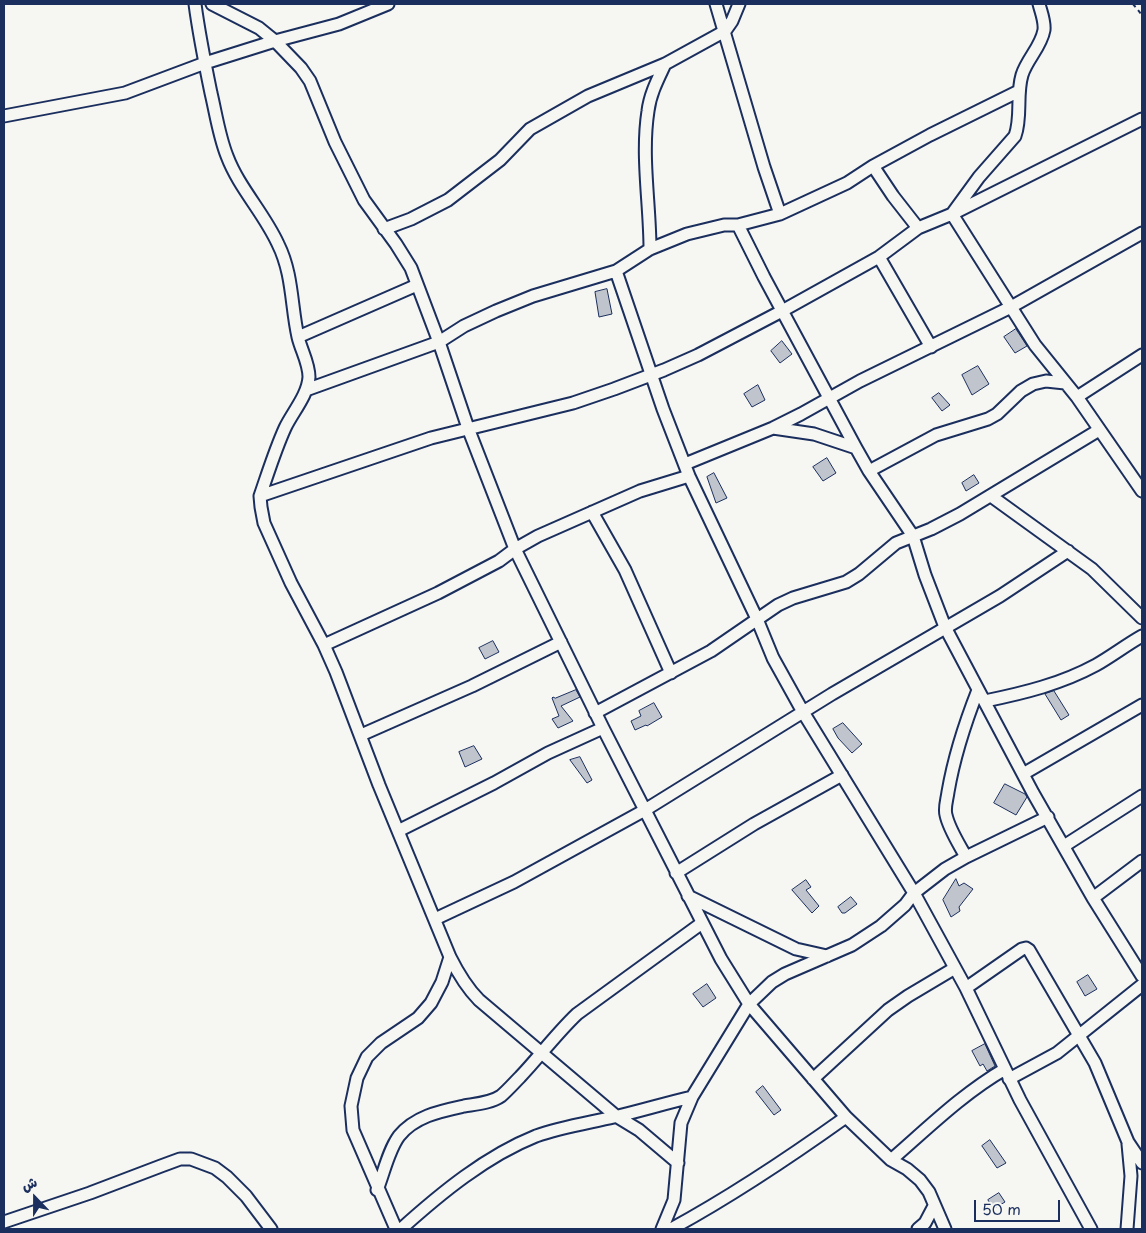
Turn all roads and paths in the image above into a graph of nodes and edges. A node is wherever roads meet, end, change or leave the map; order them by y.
1 (196, 4) edge
2 (212, 4) edge
3 (388, 4) edge
4 (716, 4) edge
5 (739, 4) edge
6 (1039, 4) edge
7 (1133, 4) edge
8 (1142, 15) edge
9 (725, 31) junction
10 (275, 41) junction
11 (205, 63) junction
12 (665, 64) junction
13 (1019, 91) junction
14 (4, 116) edge
15 (1142, 119) edge
16 (873, 166) junction
17 (780, 214) junction
18 (952, 214) junction
19 (738, 225) junction
20 (918, 228) junction
21 (384, 229) junction
22 (1142, 233) edge
23 (650, 250) junction
24 (879, 257) junction
25 (616, 271) junction
26 (418, 285) junction
27 (1011, 307) junction
28 (782, 310) junction
29 (298, 337) junction
30 (439, 342) junction
31 (931, 347) junction
32 (1142, 355) edge
33 (651, 376) junction
34 (1065, 383) junction
35 (306, 390) junction
36 (1077, 397) junction
37 (829, 398) junction
38 (468, 428) junction
39 (773, 428) junction
40 (1099, 430) junction
41 (856, 448) junction
42 (685, 464) junction
43 (869, 471) junction
44 (689, 476) junction
45 (1142, 492) edge
46 (260, 496) junction
47 (991, 496) junction
48 (592, 512) junction
49 (913, 536) junction
50 (516, 549) junction
51 (1068, 551) junction
52 (1142, 618) edge
53 (757, 619) junction
54 (946, 627) junction
55 (1142, 636) edge
56 (561, 642) junction
57 (324, 645) junction
58 (672, 673) junction
59 (978, 690) junction
60 (985, 701) junction
61 (1142, 705) edge
62 (803, 712) junction
63 (596, 713) junction
64 (603, 728) junction
65 (361, 735) junction
66 (1023, 774) junction
67 (842, 775) junction
68 (1142, 796) edge
69 (644, 810) junction
70 (1048, 817) junction
71 (398, 831) junction
72 (1064, 846) junction
73 (966, 856) junction
74 (1142, 861) edge
75 (676, 873) junction
76 (914, 893) junction
77 (688, 896) junction
78 (1094, 898) junction
79 (435, 919) junction
80 (702, 923) junction
81 (827, 956) junction
82 (450, 957) junction
83 (955, 968) junction
84 (1140, 968) edge
85 (1142, 985) edge
86 (966, 988) junction
87 (749, 1004) junction
88 (1080, 1036) junction
89 (542, 1053) junction
90 (1007, 1074) junction
91 (813, 1079) junction
92 (692, 1097) junction
93 (616, 1116) junction
94 (846, 1117) junction
95 (1128, 1142) junction
96 (891, 1160) junction
97 (678, 1163) junction
98 (1142, 1163) edge
99 (378, 1190) junction
100 (934, 1206) junction
101 (4, 1222) edge
102 (271, 1229) edge
103 (396, 1229) edge
104 (401, 1229) edge
105 (662, 1229) edge
106 (671, 1229) edge
107 (918, 1229) edge
108 (945, 1229) edge
109 (1090, 1229) edge
110 (1127, 1229) edge

1 - 11 street
2 - 10 street
3 - 10 street
4 - 9 street
5 - 9 street
6 - 13 street
7 - 8 path
9 - 12 street
9 - 17 street
10 - 11 street
10 - 21 street
11 - 14 street
11 - 29 street
12 - 21 street
12 - 23 street
13 - 16 street
13 - 18 street
15 - 18 street
16 - 17 street
16 - 20 street
17 - 19 street
18 - 20 street
18 - 27 street
19 - 23 street
19 - 28 street
20 - 24 street
21 - 26 street
22 - 27 street
23 - 25 street
24 - 28 street
24 - 31 street
25 - 30 street
25 - 33 street
26 - 29 street
26 - 30 street
27 - 31 street
27 - 34 street
28 - 33 street
28 - 37 street
29 - 35 street
30 - 35 street
30 - 38 street
31 - 37 street
32 - 36 street
33 - 38 street
33 - 42 street
34 - 36 street
34 - 43 street
35 - 46 street
36 - 40 street
37 - 39 street
37 - 41 street
38 - 46 street
38 - 50 street
39 - 41 street
39 - 42 street
40 - 45 street
40 - 47 street
41 - 43 street
42 - 44 street
43 - 49 street
44 - 48 street
44 - 53 street
46 - 57 street
47 - 49 street
47 - 51 street
48 - 50 street
48 - 58 street
49 - 53 street
49 - 54 street
50 - 56 street
50 - 57 street
51 - 52 street
51 - 54 street
53 - 58 street
53 - 62 street
54 - 59 street
54 - 62 street
55 - 60 street
56 - 63 street
56 - 65 street
57 - 65 street
58 - 63 street
59 - 60 street
59 - 73 street
60 - 66 street
61 - 66 street
62 - 67 street
62 - 69 street
63 - 64 street
64 - 69 street
64 - 71 street
65 - 71 street
66 - 70 street
67 - 75 street
67 - 76 street
68 - 72 street
69 - 75 street
69 - 79 street
70 - 72 street
70 - 73 street
71 - 79 street
72 - 78 street
73 - 76 street
74 - 78 street
75 - 77 street
76 - 81 street
76 - 83 street
77 - 80 street
77 - 81 street
78 - 84 street
79 - 82 street
80 - 87 street
80 - 89 street
81 - 87 street
82 - 89 street
82 - 99 street
83 - 86 street
83 - 91 street
85 - 88 street
86 - 88 street
86 - 90 street
87 - 91 street
87 - 92 street
88 - 90 street
88 - 95 street
89 - 93 street
89 - 99 street
90 - 96 street
90 - 109 street
91 - 94 street
92 - 93 street
92 - 97 street
93 - 97 street
93 - 104 street
94 - 96 street
94 - 106 street
95 - 98 street
95 - 110 street
96 - 100 street
97 - 105 street
99 - 103 street
100 - 107 street
100 - 108 street
101 - 102 street

